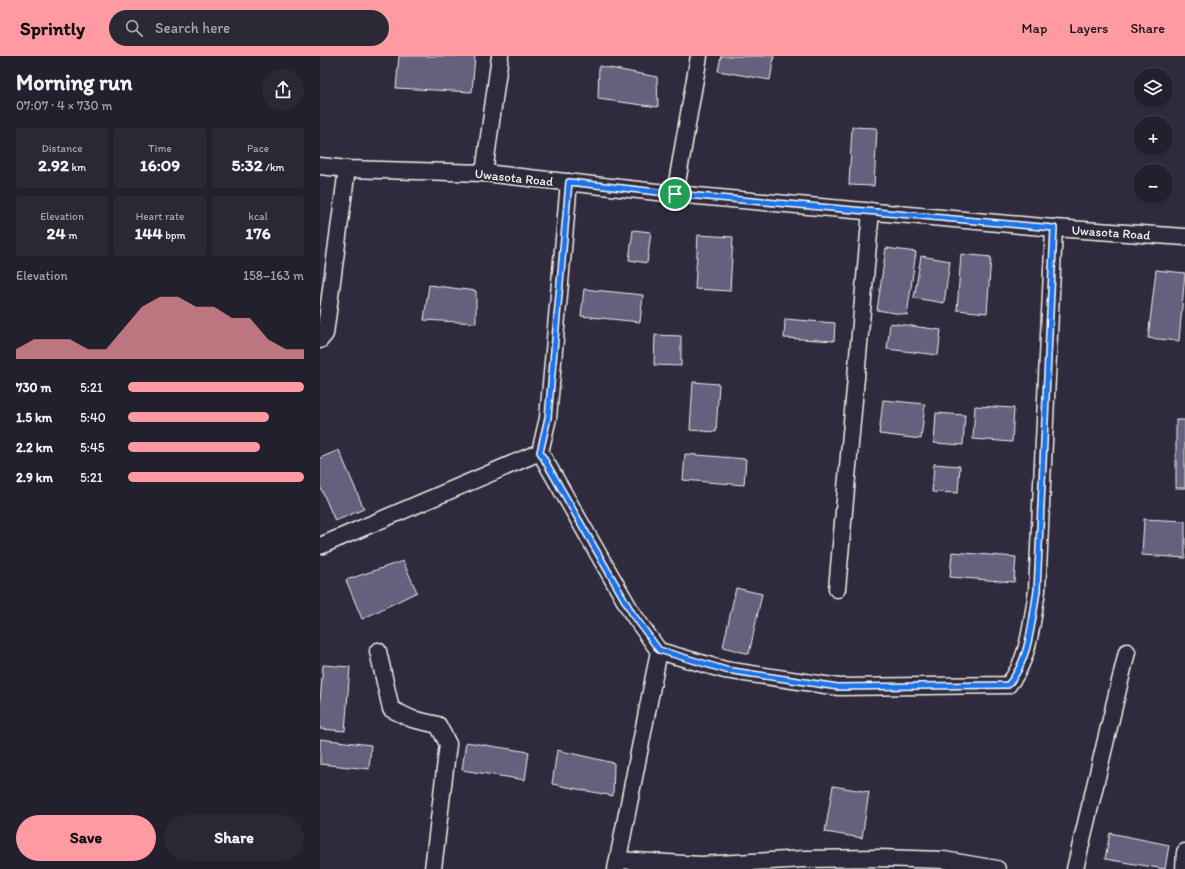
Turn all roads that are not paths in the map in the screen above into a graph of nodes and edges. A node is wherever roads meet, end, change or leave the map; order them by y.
1 (500, 56) edge
2 (699, 56) edge
3 (320, 166) edge
4 (347, 169) junction
5 (484, 173) junction
6 (569, 182) junction
7 (675, 194) junction
8 (871, 211) junction
9 (1054, 228) junction
10 (1185, 237) edge
11 (320, 340) edge
12 (540, 452) junction
13 (320, 546) edge
14 (837, 589) dead end
15 (659, 650) junction
16 (378, 651) dead end
17 (1127, 652) dead end
18 (1185, 852) edge
19 (617, 864) edge
20 (433, 869) edge
21 (997, 869) edge
22 (1075, 869) edge
23 (1184, 869) edge

1 - 5 street
2 - 7 street
3 - 4 street, Uwasota Road
4 - 5 street, Uwasota Road
4 - 11 street
5 - 6 street, Uwasota Road
6 - 7 street, Uwasota Road
6 - 12 street
7 - 8 street, Uwasota Road
8 - 9 street, Uwasota Road
8 - 14 street
9 - 10 street, Uwasota Road
9 - 15 street
12 - 13 street
12 - 15 street
15 - 19 street
16 - 20 street
17 - 22 street
18 - 23 street
19 - 21 street

